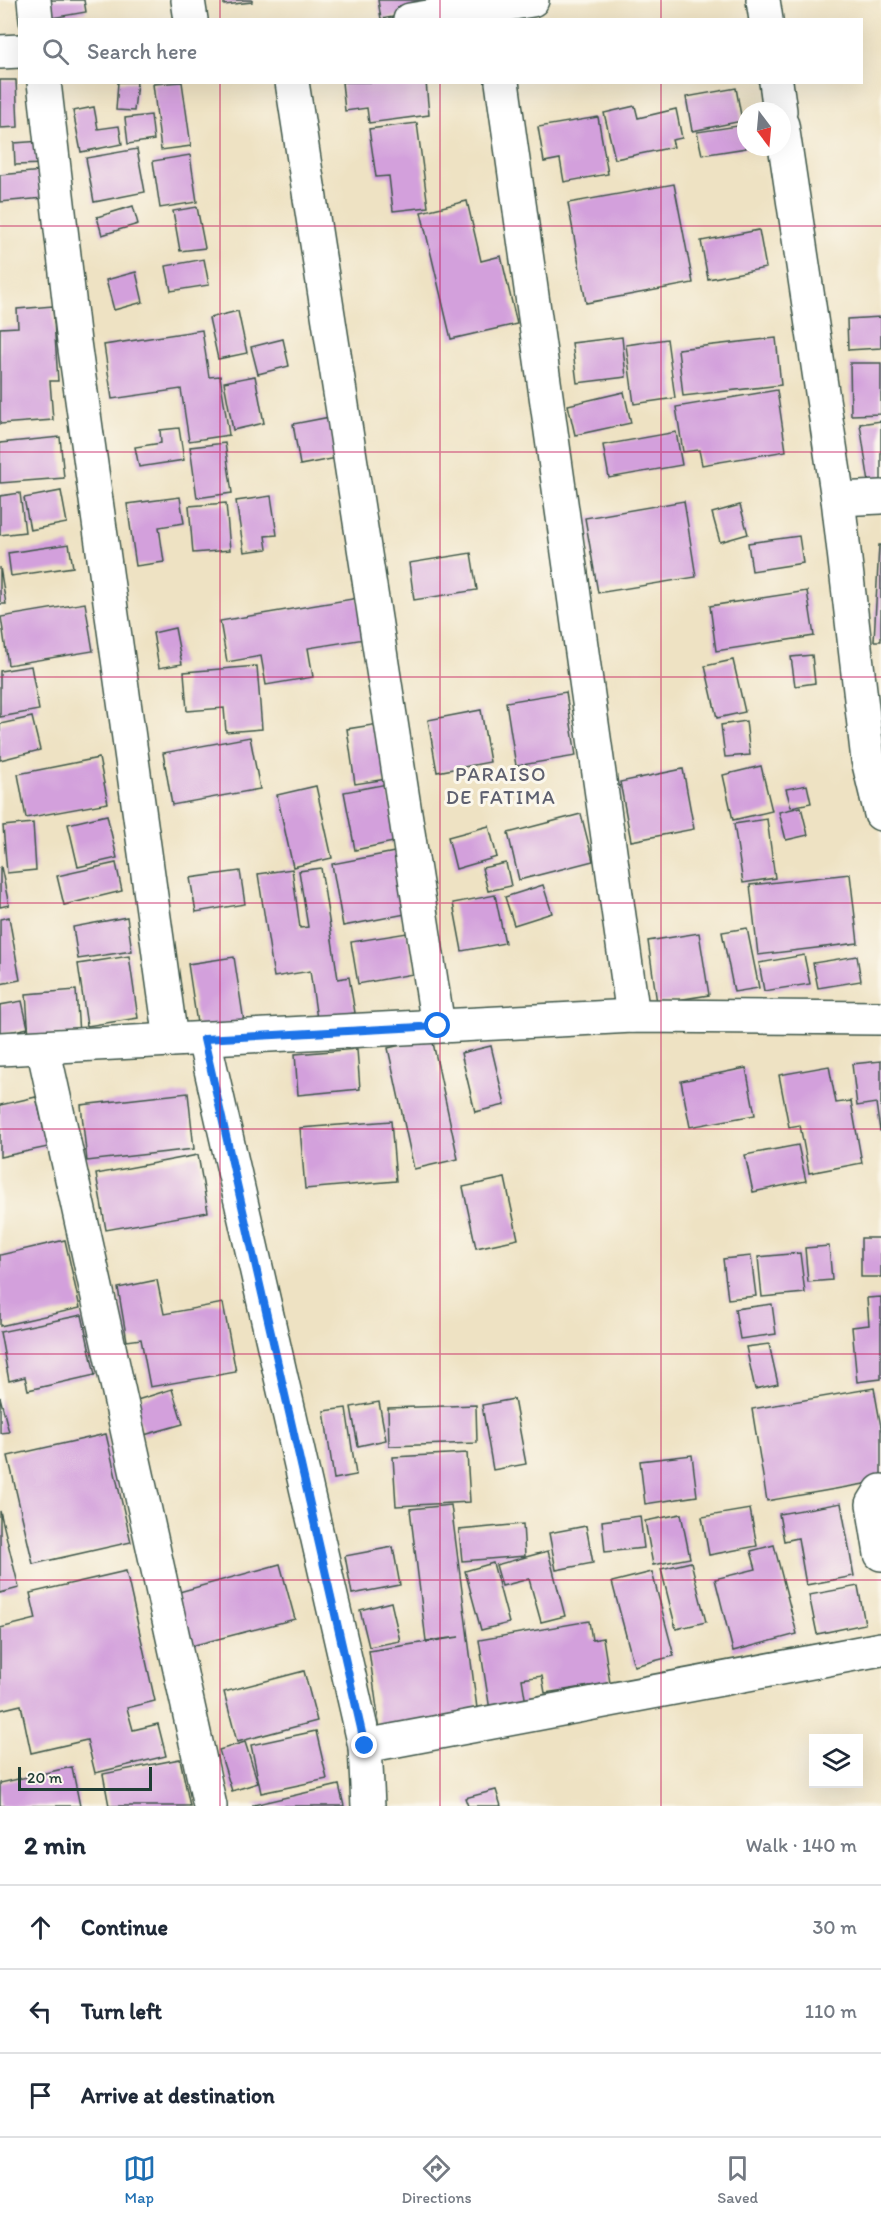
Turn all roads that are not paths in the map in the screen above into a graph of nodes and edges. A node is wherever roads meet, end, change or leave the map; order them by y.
1 (34, 0) edge
2 (188, 0) edge
3 (532, 0) edge
4 (763, 0) edge
5 (492, 9) edge
6 (36, 18) edge
7 (191, 18) edge
8 (425, 18) edge
9 (766, 18) edge
10 (18, 51) edge
11 (0, 52) edge
12 (44, 84) edge
13 (292, 84) edge
14 (502, 84) edge
15 (776, 84) edge
16 (779, 102) edge
17 (787, 156) edge
18 (881, 497) edge
19 (838, 499) junction
20 (874, 760) edge
21 (881, 814) edge
22 (633, 1016) junction
23 (881, 1018) edge
24 (438, 1026) junction
25 (204, 1039) junction
26 (171, 1040) junction
27 (43, 1047) junction
28 (0, 1049) edge
29 (881, 1491) edge
30 (881, 1554) edge
31 (881, 1649) edge
32 (365, 1746) junction
33 (210, 1806) edge
34 (368, 1806) edge

1 - 6 street
2 - 7 street
3 - 5 street
4 - 9 street
5 - 8 street
10 - 11 street
12 - 26 street
13 - 24 street
14 - 22 street
15 - 16 street
17 - 19 street
18 - 19 street
19 - 20 street
20 - 21 street
22 - 23 street
22 - 24 street
24 - 25 street
25 - 26 street
25 - 32 street
26 - 27 street
27 - 28 street
27 - 33 street
29 - 30 street
31 - 32 street
32 - 34 street

